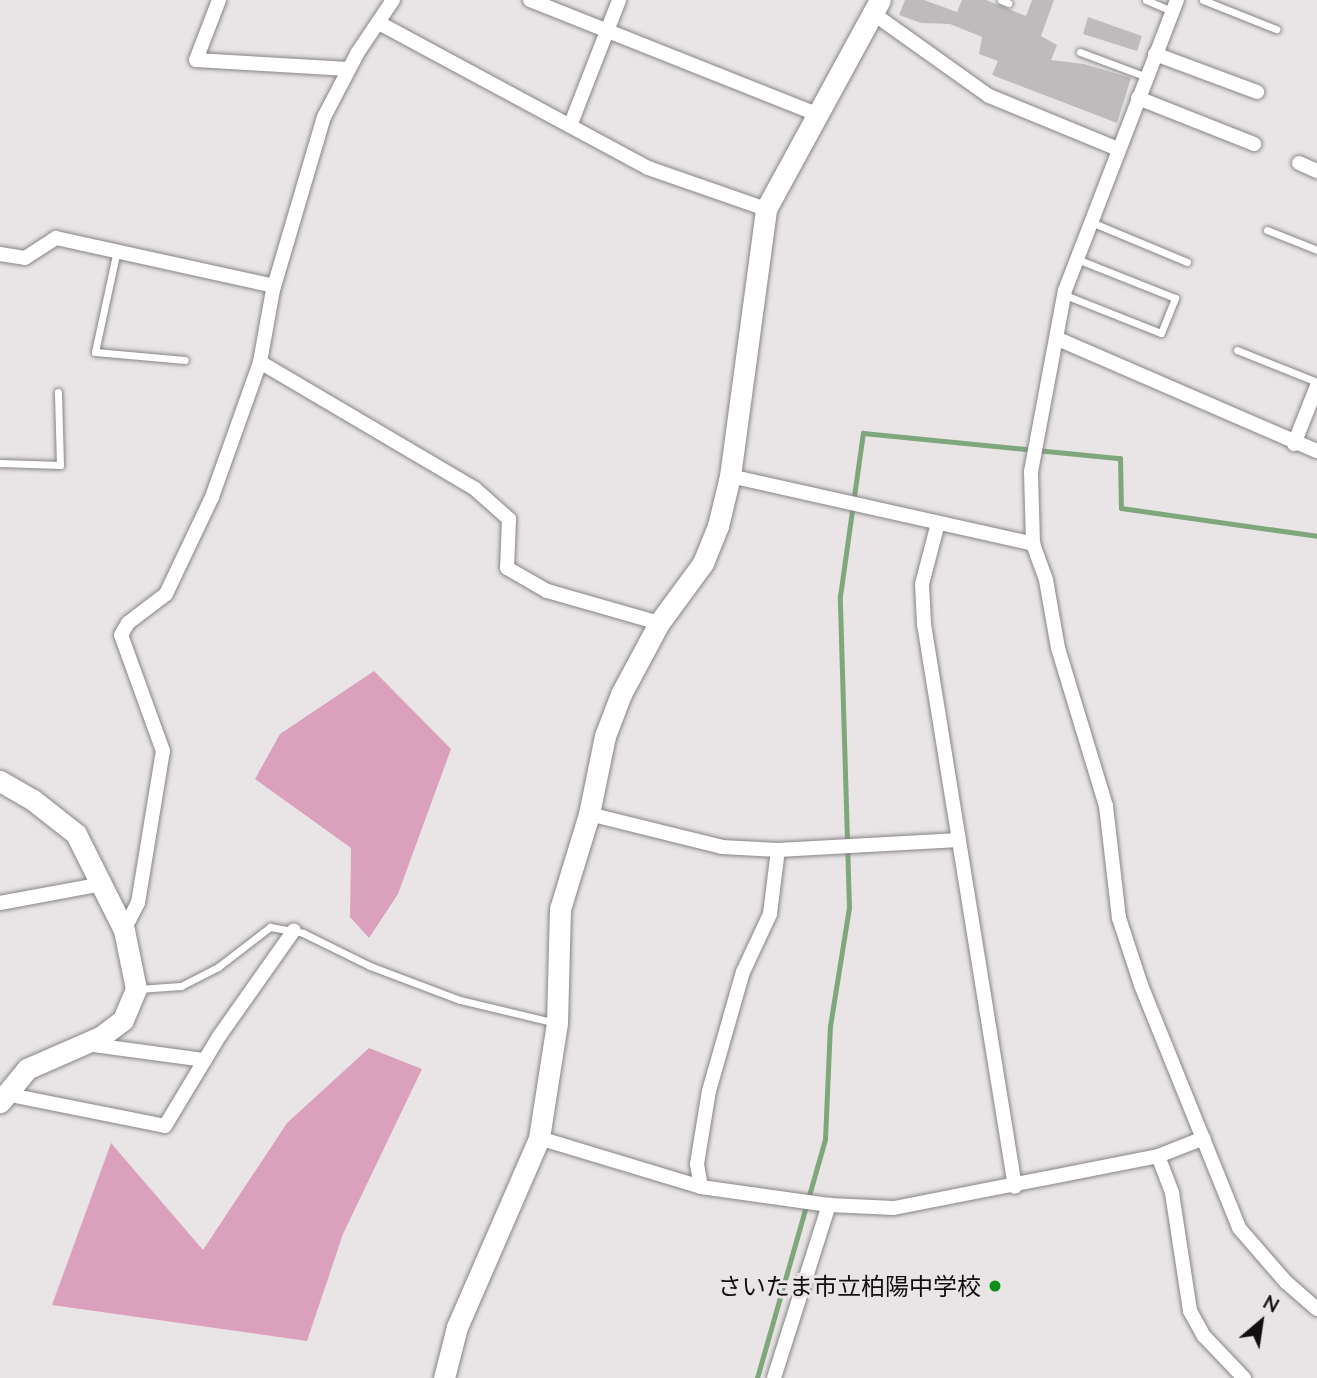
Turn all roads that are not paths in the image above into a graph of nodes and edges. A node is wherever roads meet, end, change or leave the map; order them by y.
1 (219, 0) edge
2 (393, 0) edge
3 (530, 0) edge
4 (619, 0) edge
5 (1146, 0) edge
6 (1203, 0) edge
7 (1175, 5) edge
8 (877, 7) edge
9 (379, 23) junction
10 (1276, 29) dead end
11 (607, 30) junction
12 (1080, 52) dead end
13 (1155, 54) junction
14 (348, 69) junction
15 (1147, 76) junction
16 (1257, 92) dead end
17 (1138, 98) junction
18 (817, 114) junction
19 (570, 126) junction
20 (1254, 144) dead end
21 (1118, 149) junction
22 (1299, 163) dead end
23 (1317, 171) edge
24 (766, 209) junction
25 (1091, 222) junction
26 (1267, 230) dead end
27 (117, 249) junction
28 (1317, 250) edge
29 (0, 254) edge
30 (1077, 259) junction
31 (1187, 262) dead end
32 (274, 286) junction
33 (1064, 295) junction
34 (1058, 339) junction
35 (1237, 350) dead end
36 (185, 360) dead end
37 (260, 362) junction
38 (1317, 384) edge
39 (58, 392) dead end
40 (1294, 444) junction
41 (1317, 452) edge
42 (0, 463) edge
43 (730, 476) junction
44 (938, 523) junction
45 (1033, 544) junction
46 (659, 623) junction
47 (0, 781) edge
48 (589, 814) junction
49 (959, 840) junction
50 (778, 850) junction
51 (103, 884) junction
52 (0, 903) edge
53 (124, 930) junction
54 (294, 930) junction
55 (136, 989) junction
56 (557, 1023) junction
57 (85, 1044) junction
58 (205, 1060) junction
59 (2, 1098) edge
60 (539, 1138) junction
61 (1204, 1138) junction
62 (1158, 1156) junction
63 (701, 1187) junction
64 (1015, 1187) junction
65 (829, 1205) junction
66 (1317, 1309) edge
67 (444, 1378) edge
68 (774, 1378) edge
69 (1244, 1378) edge

1 - 14 street
2 - 9 street
3 - 11 street
4 - 11 street
5 - 7 lane
6 - 10 lane
7 - 13 street
8 - 18 street
8 - 21 street
9 - 14 street
9 - 19 street
11 - 18 street
11 - 19 street
12 - 15 lane
13 - 15 street
13 - 16 street
14 - 32 street
15 - 17 street
17 - 20 street
17 - 21 street
18 - 24 street
19 - 24 street
21 - 25 street
22 - 23 street
24 - 43 street
25 - 30 street
25 - 31 lane
26 - 28 lane
27 - 29 street
27 - 32 street
27 - 36 lane
30 - 33 street
30 - 33 lane
32 - 37 street
33 - 34 street
34 - 40 street
34 - 45 street
35 - 38 lane
37 - 46 street
37 - 53 street
38 - 40 street
39 - 42 lane
40 - 41 street
43 - 44 street
43 - 46 street
44 - 45 street
44 - 49 street
45 - 61 street
46 - 48 street
47 - 51 street
48 - 50 street
48 - 56 street
49 - 50 street
49 - 64 street
50 - 63 street
51 - 52 street
51 - 53 street
53 - 55 street
54 - 55 lane
54 - 56 lane
54 - 58 street
55 - 57 street
56 - 60 street
57 - 58 street
57 - 59 street
58 - 59 street
60 - 63 street
60 - 67 street
61 - 62 street
61 - 66 street
62 - 64 street
62 - 69 street
63 - 65 street
64 - 65 street
65 - 68 street

